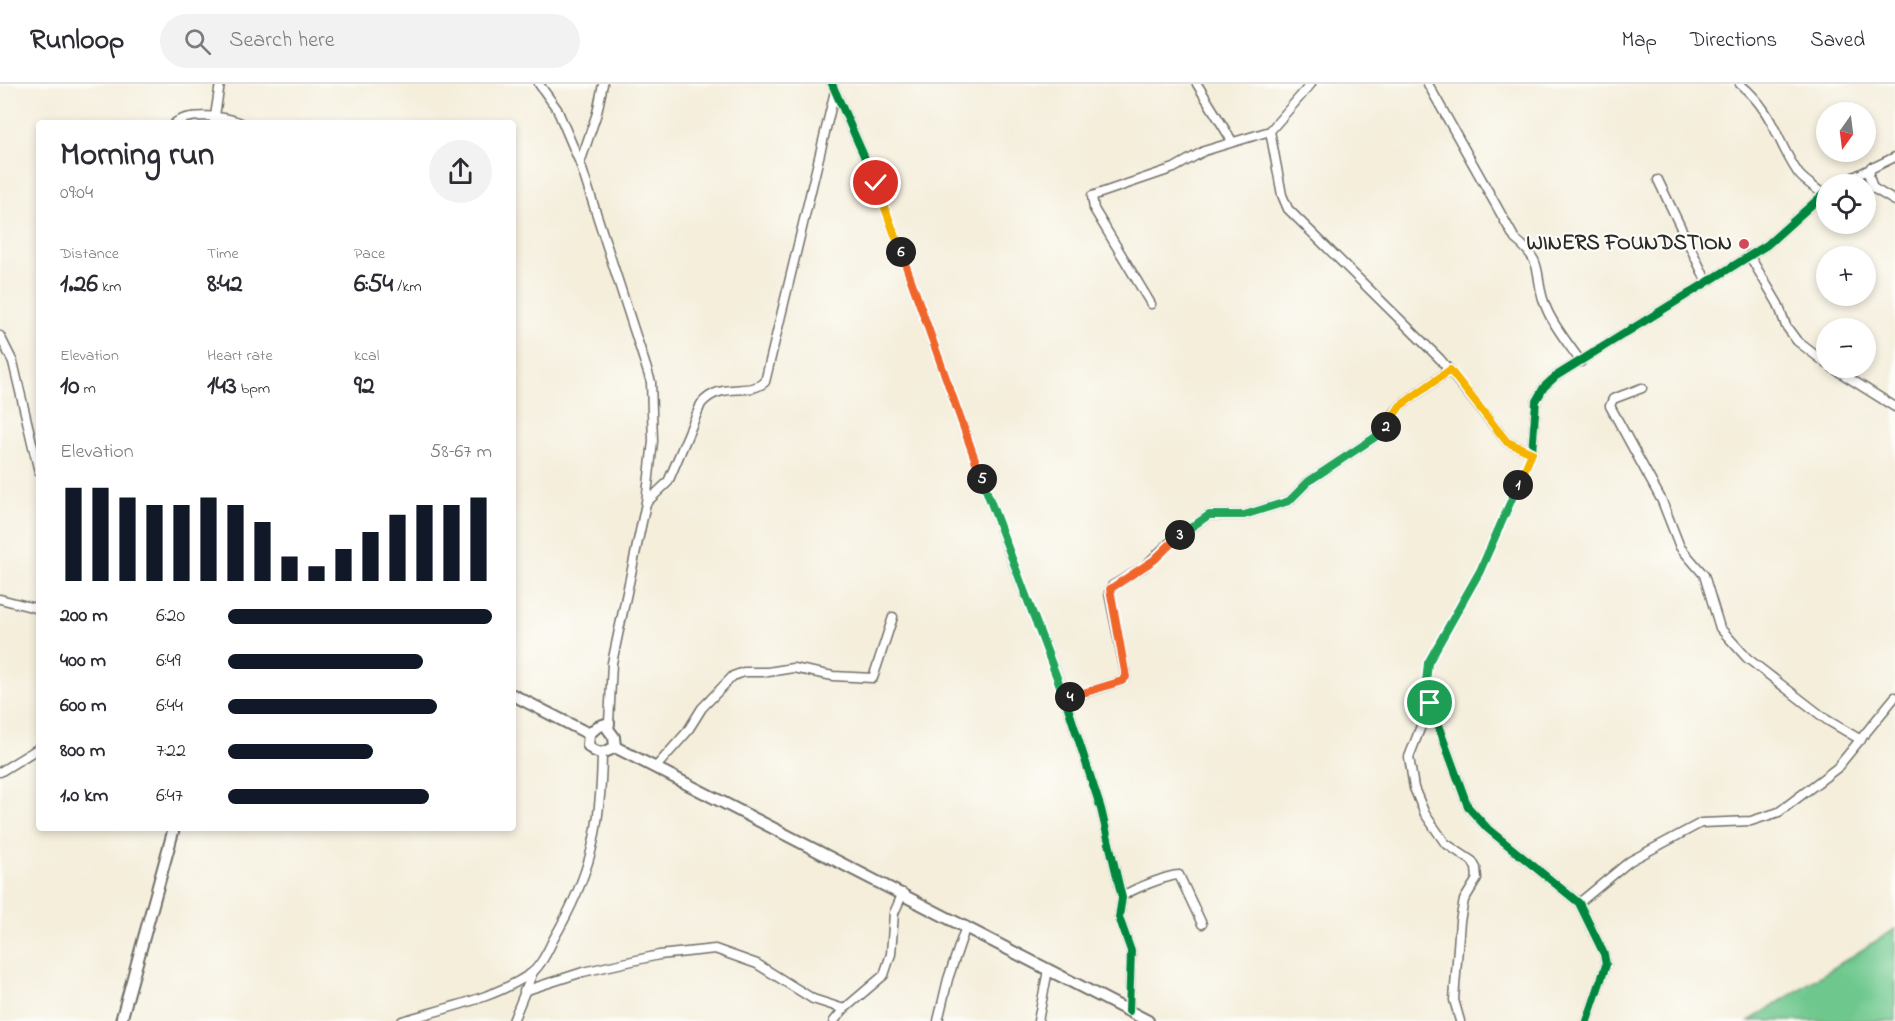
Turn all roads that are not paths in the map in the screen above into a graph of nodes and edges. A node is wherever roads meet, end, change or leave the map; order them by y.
1 (220, 84) edge
2 (539, 84) edge
3 (603, 84) edge
4 (1197, 84) edge
5 (1311, 84) edge
6 (1428, 84) edge
7 (1740, 84) edge
8 (834, 88) edge
9 (183, 120) edge
10 (214, 120) edge
11 (233, 120) edge
12 (1270, 131) junction
13 (1232, 141) junction
14 (1895, 157) edge
15 (580, 163) junction
16 (1871, 167) junction
17 (1858, 174) edge
18 (1658, 180) dead end
19 (1816, 186) edge
20 (1816, 200) edge
21 (1895, 201) edge
22 (1749, 255) junction
23 (1711, 280) junction
24 (1151, 304) dead end
25 (0, 336) edge
26 (1816, 356) edge
27 (1581, 362) junction
28 (1450, 370) junction
29 (1849, 378) edge
30 (1642, 388) dead end
31 (1895, 406) edge
32 (1532, 453) junction
33 (36, 459) edge
34 (646, 503) junction
35 (0, 598) edge
36 (36, 608) edge
37 (893, 617) dead end
38 (516, 697) edge
39 (1895, 697) edge
40 (1065, 699) junction
41 (1430, 703) junction
42 (609, 723) junction
43 (589, 734) junction
44 (1861, 740) junction
45 (615, 747) junction
46 (36, 750) edge
47 (602, 753) junction
48 (655, 768) junction
49 (0, 772) edge
50 (173, 831) edge
51 (903, 893) junction
52 (1122, 898) junction
53 (1579, 903) junction
54 (1202, 924) dead end
55 (966, 926) junction
56 (1048, 970) junction
57 (533, 972) junction
58 (524, 991) junction
59 (844, 1009) junction
60 (1129, 1011) junction
61 (121, 1021) edge
62 (402, 1021) edge
63 (513, 1021) edge
64 (834, 1021) edge
65 (938, 1021) edge
66 (1038, 1021) edge
67 (1148, 1021) edge
68 (1460, 1021) edge
69 (1587, 1021) edge

1 - 10 street
2 - 15 street
3 - 15 street
4 - 13 street
5 - 12 street
6 - 27 street
7 - 19 street
8 - 34 street
8 - 40 street
9 - 10 street
10 - 11 street
12 - 13 street
12 - 28 street
13 - 24 street
14 - 16 street
15 - 34 street
16 - 17 street
16 - 21 street
18 - 23 street
20 - 22 street
22 - 23 street
22 - 26 street
23 - 27 street
25 - 33 street
27 - 32 street
28 - 32 street
28 - 40 street
29 - 31 street
30 - 44 street
32 - 41 street
34 - 42 street
35 - 36 street
37 - 48 street
38 - 43 street
39 - 44 street
40 - 52 street
41 - 53 street
41 - 68 street
42 - 43 street
42 - 45 street
43 - 47 street
44 - 53 street
45 - 47 street
45 - 48 street
46 - 49 street
47 - 57 street
48 - 51 street
50 - 61 street
51 - 55 street
51 - 59 street
52 - 54 street
52 - 60 street
53 - 69 street
55 - 56 street
55 - 65 street
56 - 60 street
56 - 66 street
57 - 58 street
57 - 62 street
58 - 59 street
58 - 63 street
59 - 64 street
60 - 67 street

